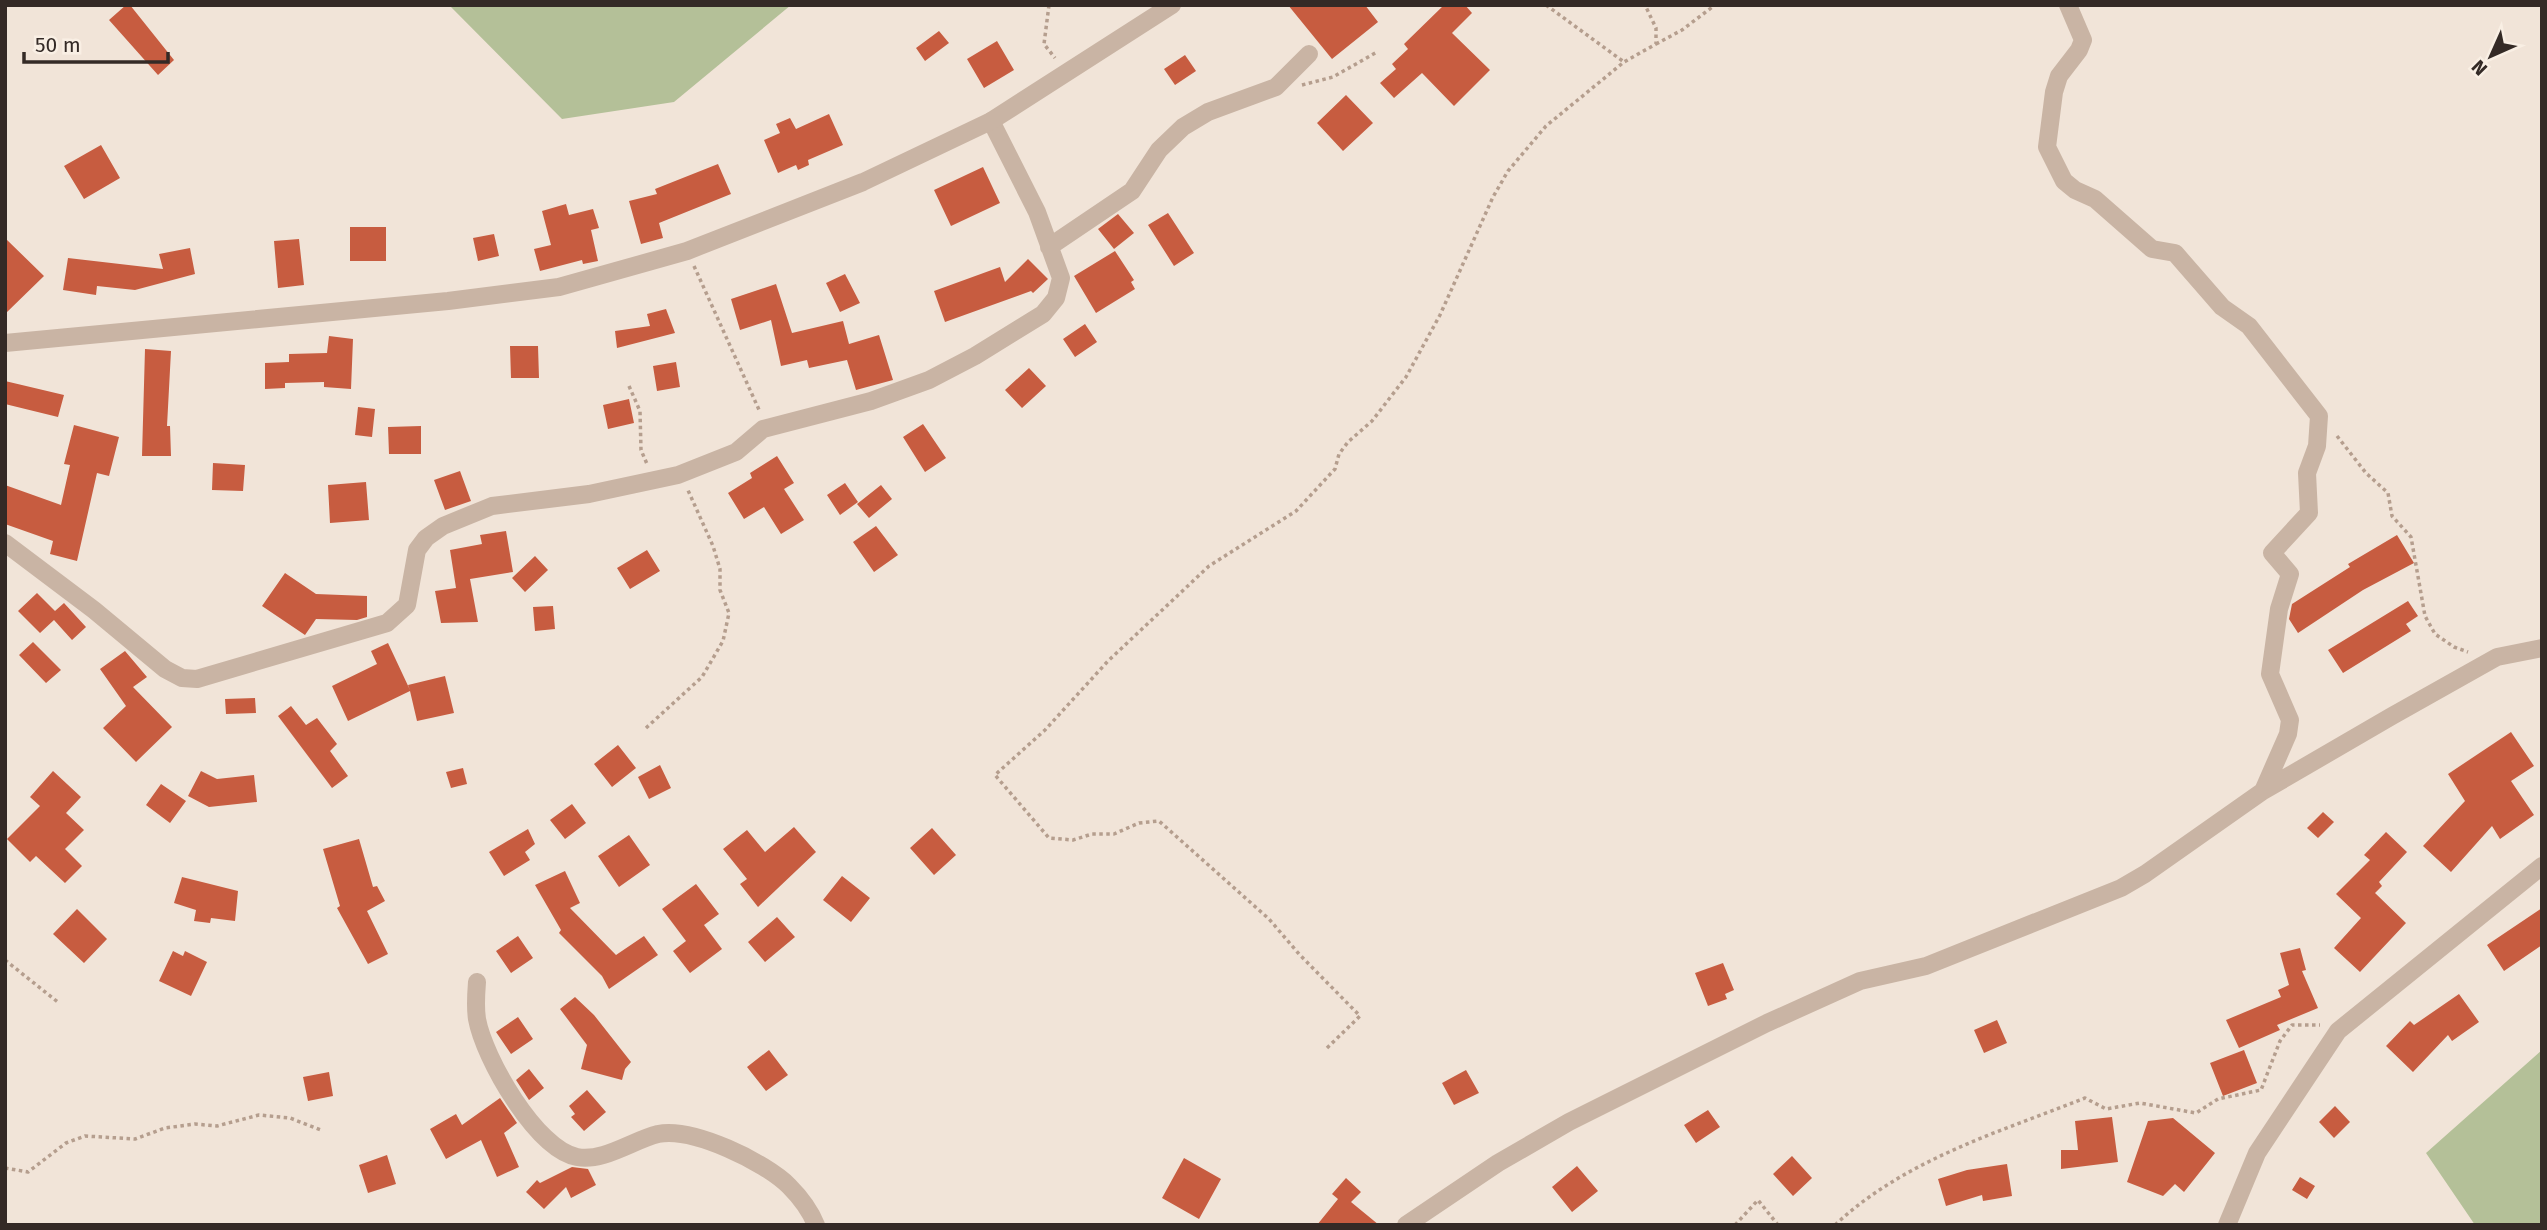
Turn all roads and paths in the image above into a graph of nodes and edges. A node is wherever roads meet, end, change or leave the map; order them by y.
1 (1049, 5) edge
2 (1172, 5) edge
3 (1546, 5) edge
4 (1645, 5) edge
5 (1714, 5) edge
6 (2068, 5) edge
7 (1656, 44) junction
8 (1377, 52) dead end
9 (1309, 54) dead end
10 (1624, 62) junction
11 (1068, 73) junction
12 (1276, 88) junction
13 (991, 121) junction
14 (1049, 247) junction
15 (687, 251) junction
16 (5, 343) edge
17 (629, 386) dead end
18 (2319, 416) junction
19 (763, 429) junction
20 (678, 475) junction
21 (636, 485) junction
22 (5, 543) edge
23 (2542, 648) edge
24 (2497, 657) junction
25 (646, 728) dead end
26 (2263, 791) junction
27 (2542, 866) edge
28 (5, 960) edge
29 (477, 982) dead end
30 (59, 1003) dead end
31 (2338, 1031) junction
32 (1327, 1048) dead end
33 (321, 1130) dead end
34 (5, 1168) edge
35 (816, 1225) edge
36 (1406, 1225) edge
37 (1735, 1225) edge
38 (1778, 1225) edge
39 (1835, 1225) edge
40 (2227, 1225) edge

1 - 11 path
2 - 11 street
3 - 10 path
4 - 7 path
5 - 7 path
6 - 18 street
7 - 10 path
8 - 12 path
9 - 12 street
10 - 32 path
11 - 13 street
12 - 14 street
13 - 14 street
13 - 15 street
14 - 19 street
15 - 16 street
15 - 19 path
17 - 21 path
18 - 24 path
18 - 26 street
19 - 20 street
20 - 21 street
20 - 25 path
21 - 22 street
23 - 24 street
24 - 26 street
26 - 36 street
27 - 31 street
28 - 30 path
29 - 35 street
31 - 39 path
31 - 40 street
33 - 34 path
37 - 38 path

